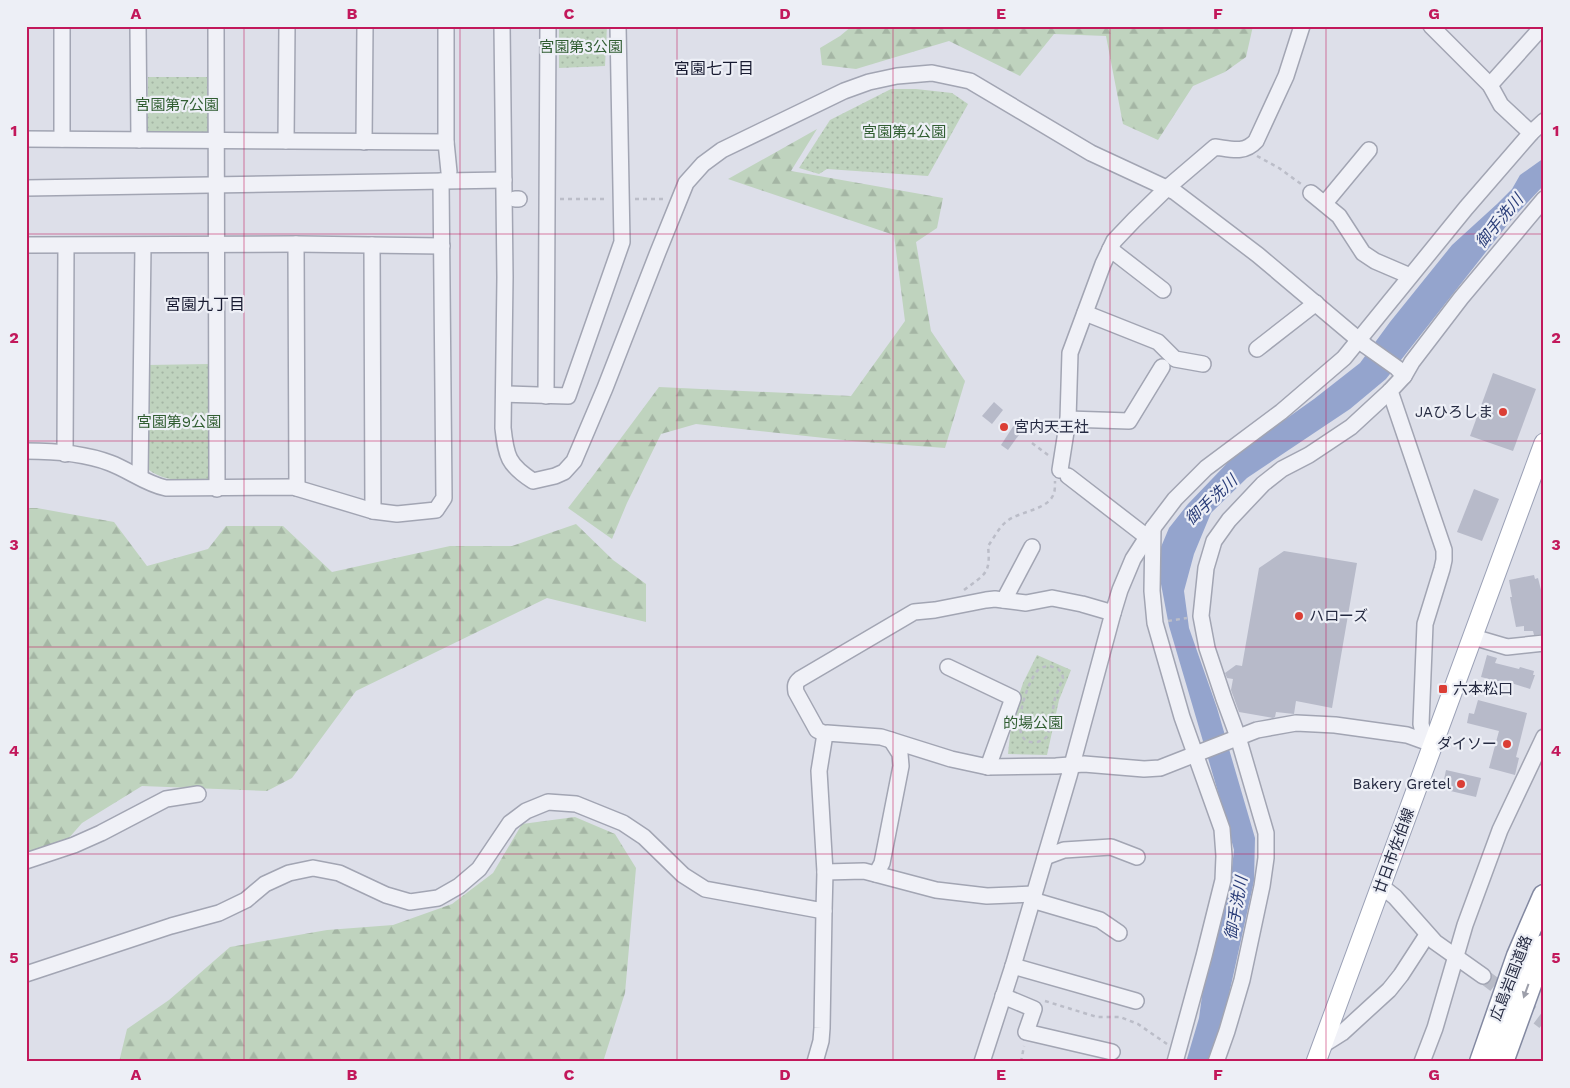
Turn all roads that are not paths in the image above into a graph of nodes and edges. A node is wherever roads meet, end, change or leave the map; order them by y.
1 (62, 26) edge
2 (138, 26) edge
3 (216, 26) edge
4 (287, 26) edge
5 (365, 26) edge
6 (446, 26) edge
7 (502, 26) edge
8 (548, 26) edge
9 (618, 26) edge
10 (1302, 26) edge
11 (1431, 26) edge
12 (1543, 26) edge
13 (1490, 85) junction
14 (1544, 121) edge
15 (1531, 133) junction
16 (62, 139) junction
17 (26, 140) edge
18 (139, 140) junction
19 (216, 141) junction
20 (286, 141) junction
21 (364, 142) junction
22 (446, 142) junction
23 (1369, 150) dead end
24 (445, 177) junction
25 (504, 180) junction
26 (216, 185) junction
27 (26, 188) edge
28 (1167, 188) junction
29 (1311, 192) road end
30 (1544, 199) edge
31 (1325, 203) junction
32 (296, 244) junction
33 (216, 245) junction
34 (372, 245) junction
35 (26, 246) edge
36 (66, 246) junction
37 (143, 246) junction
38 (442, 246) junction
39 (1110, 249) junction
40 (1410, 276) junction
41 (1163, 290) dead end
42 (1316, 303) junction
43 (1085, 313) junction
44 (1363, 343) junction
45 (1257, 349) dead end
46 (1203, 364) dead end
47 (1162, 368) dead end
48 (1401, 372) junction
49 (1390, 391) junction
50 (504, 394) junction
51 (546, 396) junction
52 (1068, 419) junction
53 (1544, 443) edge
54 (26, 451) edge
55 (65, 454) junction
56 (140, 477) junction
57 (297, 488) junction
58 (217, 489) junction
59 (373, 511) junction
60 (1150, 533) junction
61 (1032, 547) dead end
62 (1004, 600) junction
63 (1113, 612) junction
64 (1473, 637) junction
65 (1544, 643) edge
66 (948, 667) dead end
67 (825, 734) junction
68 (1544, 737) edge
69 (1235, 738) junction
70 (891, 740) junction
71 (1429, 743) junction
72 (1197, 754) junction
73 (1072, 765) junction
74 (988, 767) junction
75 (198, 794) dead end
76 (1045, 857) junction
77 (1137, 857) dead end
78 (26, 861) edge
79 (825, 872) junction
80 (876, 874) junction
81 (1381, 886) junction
82 (1544, 896) edge
83 (1033, 897) junction
84 (824, 911) junction
85 (1119, 932) dead end
86 (1427, 935) junction
87 (1544, 946) edge
88 (1457, 958) junction
89 (1013, 966) junction
90 (26, 974) edge
91 (1483, 976) tunnel mouth
92 (1003, 996) junction
93 (1136, 1001) dead end
94 (1112, 1052) dead end
95 (1319, 1053) edge
96 (1177, 1057) edge
97 (984, 1061) edge
98 (815, 1062) edge
99 (1216, 1062) edge
100 (1422, 1062) edge
101 (1481, 1062) edge
102 (1502, 1062) edge

1 - 16 street
2 - 18 street
3 - 19 street
4 - 20 street
5 - 21 street
6 - 22 street
7 - 25 street
8 - 51 street
9 - 51 street
10 - 28 street
11 - 13 street
12 - 13 street
13 - 15 street
14 - 15 street
15 - 40 street
16 - 17 street
16 - 18 street
18 - 19 street
19 - 20 street
19 - 26 street
20 - 21 street
21 - 22 street
22 - 24 street
23 - 31 street
24 - 25 street
24 - 26 street
24 - 38 street
25 - 50 street
26 - 27 street
26 - 33 street
28 - 39 street
28 - 42 street
28 - 50 street
29 - 31 street
30 - 48 street
31 - 40 street
32 - 33 street
32 - 34 street
32 - 57 street
33 - 37 street
33 - 58 street
34 - 38 street
34 - 59 street
35 - 36 street
36 - 37 street
36 - 55 street
37 - 56 street
38 - 59 street
39 - 41 street
39 - 43 street
40 - 44 street
42 - 44 street
42 - 45 street
43 - 46 street
43 - 52 street
44 - 48 street
44 - 60 street
47 - 52 street
48 - 49 street
49 - 69 street
49 - 71 street
50 - 51 street
52 - 60 street
53 - 64 main road, 廿日市佐伯線
54 - 55 street
55 - 56 street
56 - 58 street
57 - 58 street
57 - 59 street
60 - 63 street
60 - 72 street
61 - 62 street
62 - 63 street
62 - 67 street
63 - 73 street
64 - 65 street
64 - 71 main road, 廿日市佐伯線
66 - 74 street
67 - 70 street
67 - 79 street
68 - 88 street
69 - 71 street
69 - 72 street
69 - 99 street
70 - 74 street
70 - 80 street
71 - 81 main road, 廿日市佐伯線
72 - 73 street
72 - 96 street
73 - 74 street
73 - 76 street
75 - 78 street
76 - 77 street
76 - 83 street
79 - 80 street
79 - 84 street
80 - 83 street
81 - 86 street
81 - 95 main road, 廿日市佐伯線
82 - 101 highway, 広島岩国道路
83 - 85 street
83 - 89 street
84 - 90 street
84 - 98 street
86 - 88 street
86 - 95 street
87 -> 102 highway, 広島岩国道路
88 - 91 street
88 - 100 street
89 - 92 street
89 - 93 street
92 - 94 street
92 - 97 street

